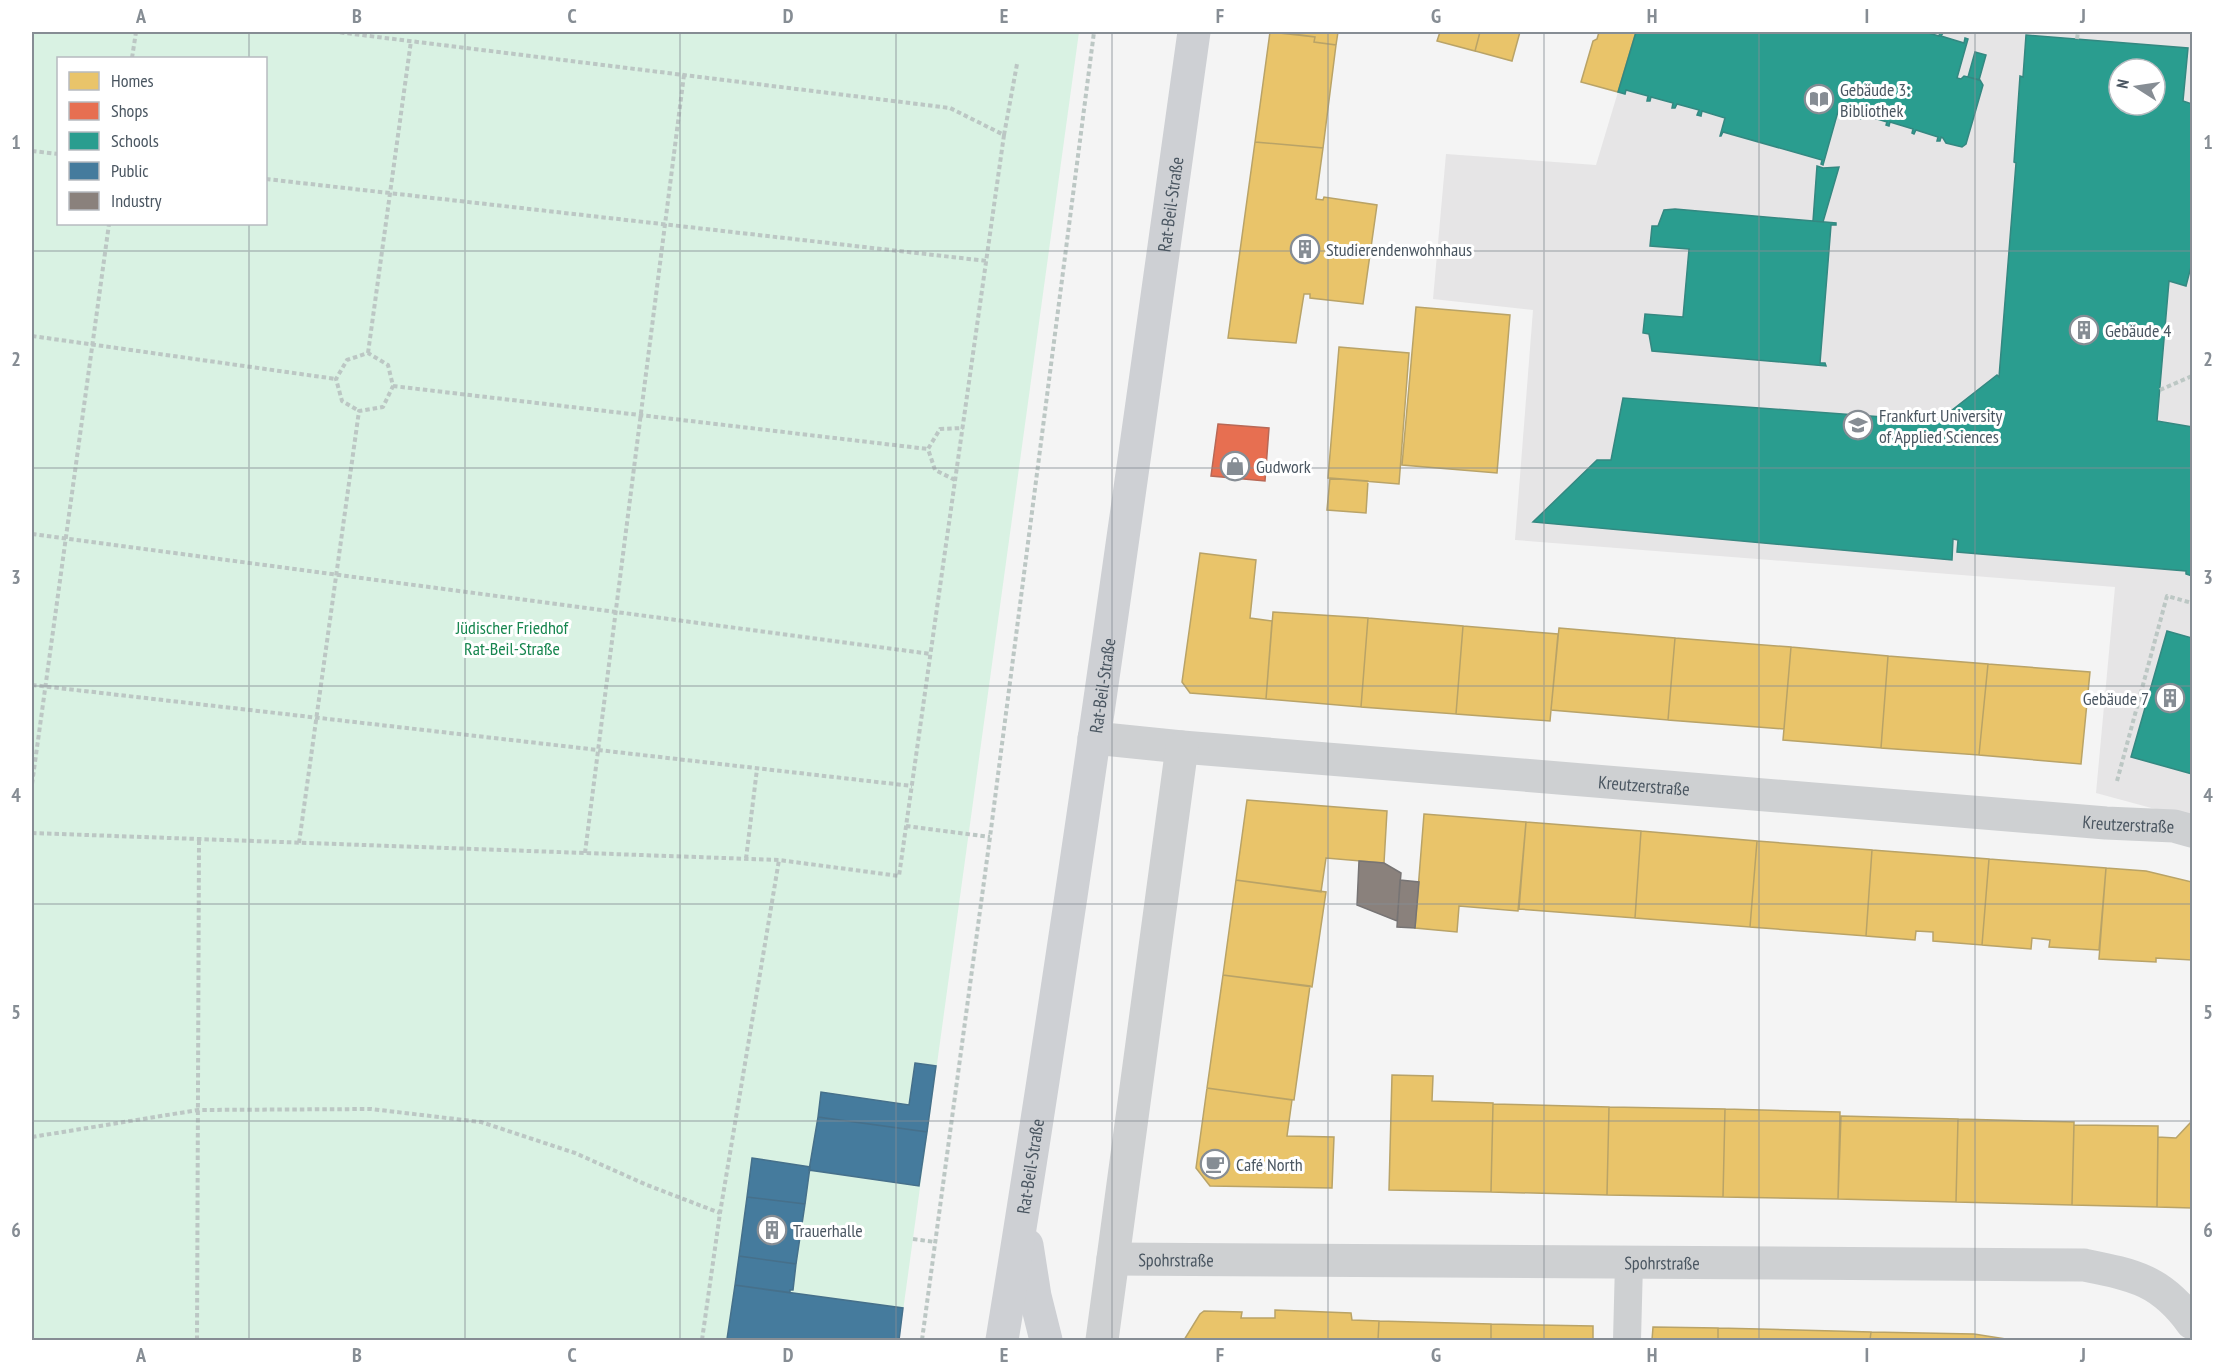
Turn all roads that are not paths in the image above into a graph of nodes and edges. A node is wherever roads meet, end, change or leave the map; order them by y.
1 (1194, 32) edge
2 (1094, 738) junction
3 (1182, 747) junction
4 (2193, 831) edge
5 (1023, 1216) junction
6 (1113, 1259) junction
7 (1629, 1263) junction
8 (2193, 1323) edge
9 (1002, 1341) edge
10 (1046, 1341) edge
11 (1102, 1341) edge
12 (1627, 1341) edge

1 - 2 main road, Rat-Beil-Straße
2 - 3 street, Kreutzerstraße
2 - 5 main road, Rat-Beil-Straße
3 - 4 street, Kreutzerstraße
3 - 6 street
5 - 9 main road, Rat-Beil-Straße
5 - 10 main road
6 - 7 street, Spohrstraße
6 - 11 street
7 - 8 street, Spohrstraße
7 - 12 lane

